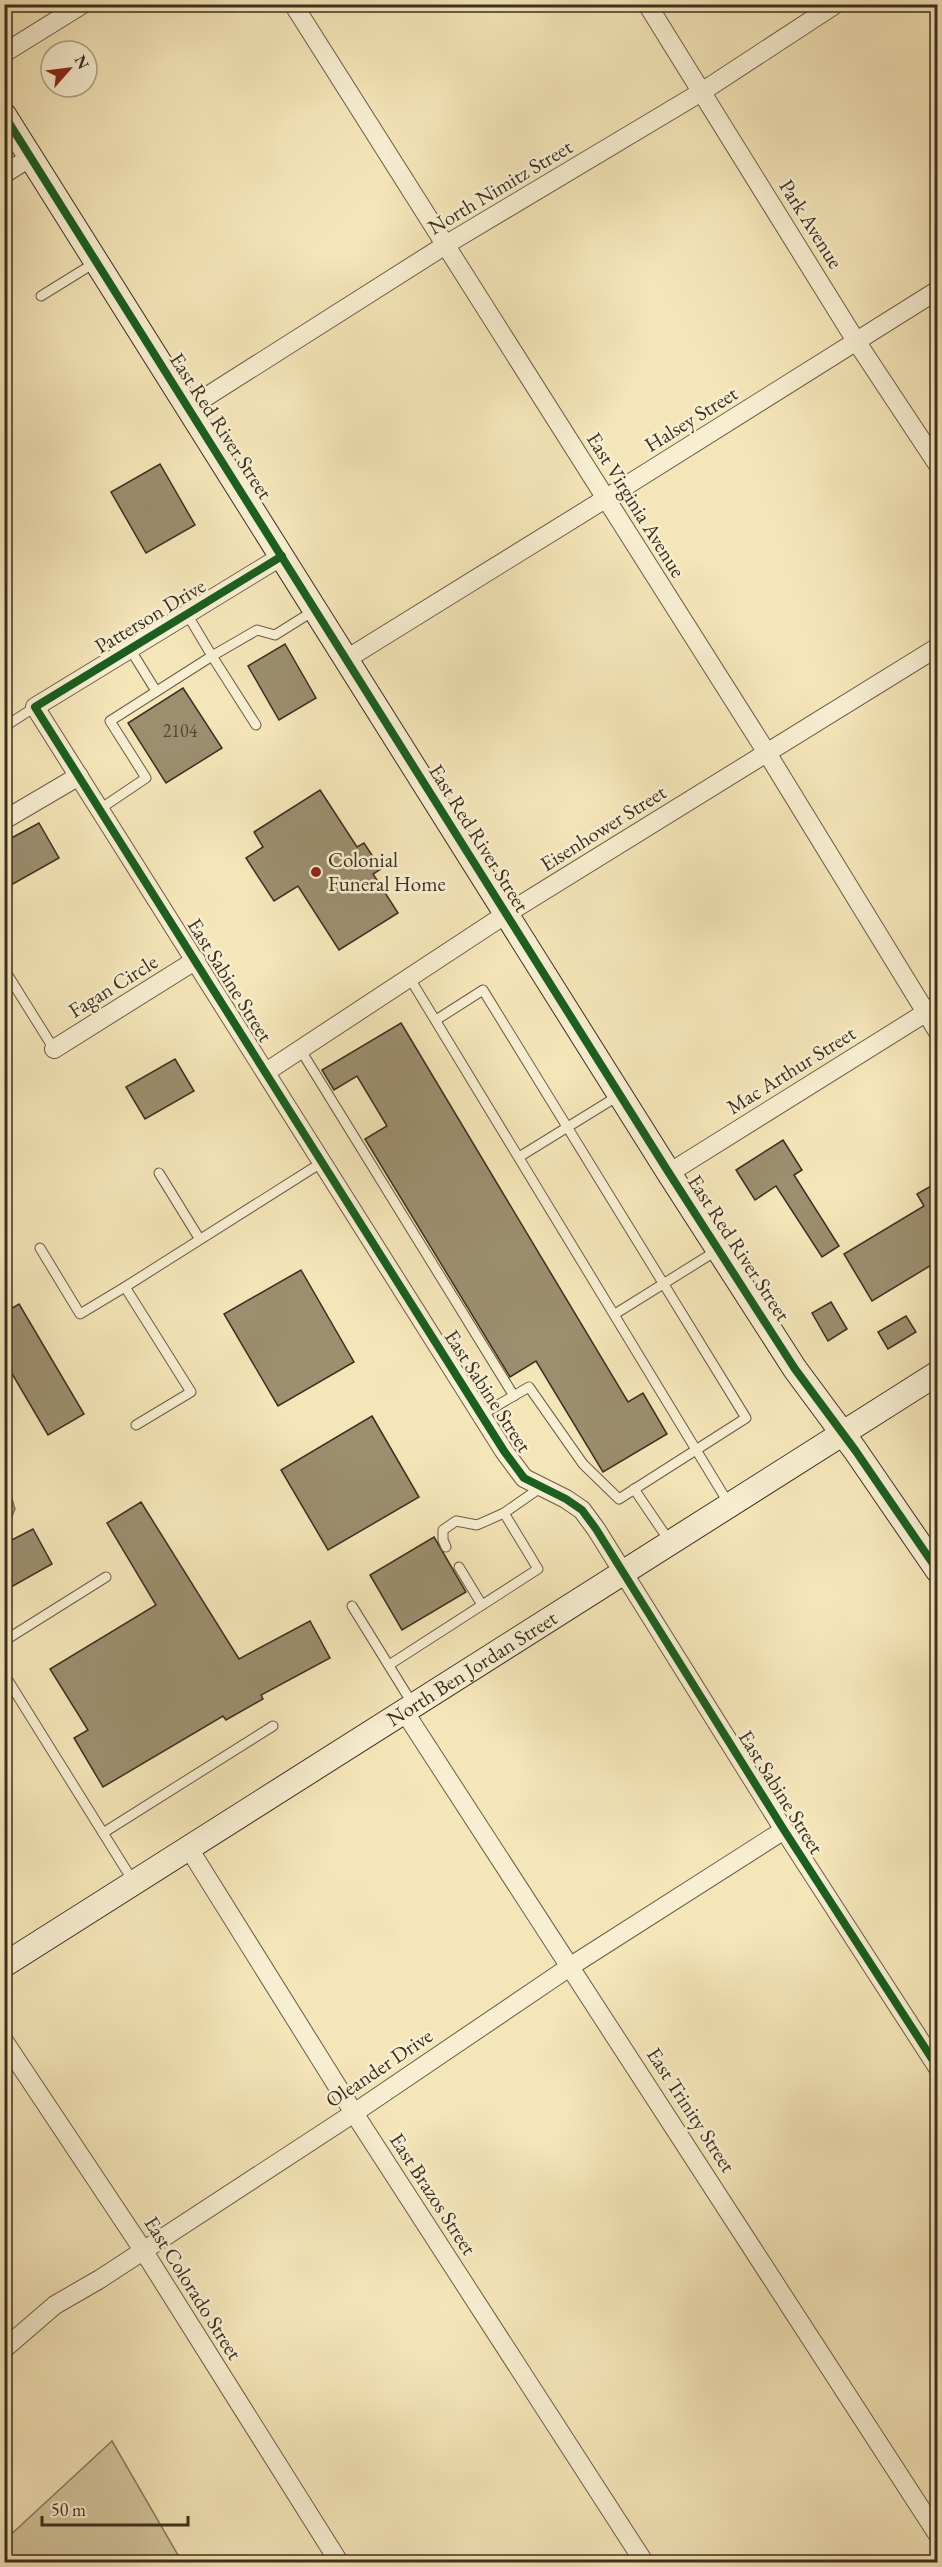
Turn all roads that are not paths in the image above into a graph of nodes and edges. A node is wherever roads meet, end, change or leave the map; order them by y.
1 (83, 4) edge
2 (293, 4) edge
3 (647, 4) edge
4 (836, 4) edge
5 (4, 53) edge
6 (703, 91) junction
7 (4, 115) edge
8 (31, 157) junction
9 (4, 174) edge
10 (447, 244) junction
11 (96, 262) junction
12 (938, 290) edge
13 (41, 296) dead end
14 (856, 341) junction
15 (187, 410) junction
16 (938, 465) edge
17 (605, 499) junction
18 (282, 556) junction
19 (315, 610) junction
20 (187, 614) junction
21 (938, 647) edge
22 (130, 649) junction
23 (212, 656) junction
24 (345, 660) junction
25 (156, 691) junction
26 (35, 707) junction
27 (256, 725) dead end
28 (4, 727) edge
29 (767, 753) junction
30 (79, 776) junction
31 (100, 809) junction
32 (4, 820) edge
33 (506, 914) junction
34 (196, 960) junction
35 (4, 969) edge
36 (409, 977) junction
37 (931, 1009) edge
38 (436, 1020) junction
39 (938, 1032) edge
40 (54, 1049) joint
41 (300, 1049) junction
42 (266, 1072) junction
43 (620, 1095) junction
44 (568, 1128) junction
45 (519, 1157) junction
46 (321, 1163) junction
47 (159, 1173) dead end
48 (669, 1173) junction
49 (200, 1239) junction
50 (40, 1248) dead end
51 (718, 1249) junction
52 (664, 1284) junction
53 (125, 1287) junction
54 (615, 1314) junction
55 (938, 1373) edge
56 (514, 1396) junction
57 (481, 1415) junction
58 (136, 1425) dead end
59 (843, 1433) junction
60 (697, 1449) junction
61 (540, 1488) junction
62 (634, 1489) junction
63 (730, 1505) junction
64 (504, 1513) junction
65 (670, 1543) junction
66 (446, 1547) dead end
67 (459, 1567) dead end
68 (938, 1570) edge
69 (622, 1572) junction
70 (106, 1577) dead end
71 (482, 1605) junction
72 (352, 1606) dead end
73 (4, 1641) edge
74 (389, 1665) junction
75 (4, 1674) edge
76 (409, 1708) junction
77 (273, 1726) dead end
78 (784, 1830) junction
79 (103, 1833) junction
80 (188, 1847) junction
81 (134, 1882) junction
82 (4, 1965) edge
83 (571, 1966) junction
84 (4, 2041) edge
85 (938, 2068) edge
86 (354, 2113) junction
87 (143, 2250) junction
88 (4, 2349) edge
89 (938, 2535) edge
90 (339, 2562) edge
91 (644, 2562) edge

1 - 5 street
2 - 10 street, East Virginia Avenue
3 - 6 street, Park Avenue
4 - 6 street, North Nimitz Street
6 - 10 street, North Nimitz Street
6 - 14 street, Park Avenue
7 - 8 street, East Red River Street
8 - 9 street
8 - 11 street, East Red River Street
10 - 15 street, North Nimitz Street
10 - 17 street, East Virginia Avenue
11 - 13 lane
11 - 15 street, East Red River Street
12 - 14 street, Halsey Street
14 - 16 street, Park Avenue
14 - 17 street, Halsey Street
15 - 18 street, East Red River Street
17 - 24 street, Halsey Street
17 - 29 street, East Virginia Avenue
18 - 19 street, East Red River Street
18 - 20 street, Patterson Drive
19 - 23 lane
19 - 24 street, East Red River Street
20 - 22 street, Patterson Drive
20 - 23 lane
21 - 29 street, Eisenhower Street
22 - 25 lane
22 - 26 street, Patterson Drive
23 - 25 lane
23 - 27 lane
24 - 33 street, East Red River Street
25 - 31 lane
26 - 28 lane
26 - 30 street, East Sabine Street
29 - 33 street, Eisenhower Street
29 - 37 street, East Virginia Avenue
30 - 31 street, East Sabine Street
30 - 32 street
31 - 34 street, East Sabine Street
33 - 36 street, Eisenhower Street
33 - 43 street, East Red River Street
34 - 40 street, Fagan Circle
34 - 42 street, East Sabine Street
35 - 40 lane
36 - 38 lane
36 - 41 street, Eisenhower Street
37 - 39 street, East Virginia Avenue
37 - 48 street, Mac Arthur Street
38 - 44 lane
38 - 45 lane
41 - 42 street, Eisenhower Street
41 - 56 lane
42 - 46 street, East Sabine Street
43 - 44 lane
43 - 48 street, East Red River Street
44 - 45 lane
44 - 52 lane
45 - 54 lane
46 - 49 lane
46 - 57 street, East Sabine Street
47 - 49 lane
48 - 51 street, East Red River Street
49 - 53 lane
50 - 53 lane
51 - 52 lane
51 - 59 street, East Red River Street
52 - 54 lane
52 - 60 lane
53 - 58 lane
54 - 60 lane
55 - 59 street, North Ben Jordan Street
56 - 57 lane
56 - 62 lane
57 - 61 street, East Sabine Street
59 - 63 street, North Ben Jordan Street
59 - 68 street, East Red River Street
60 - 62 lane
60 - 63 lane
61 - 64 lane
61 - 69 street, East Sabine Street
62 - 65 lane
63 - 65 street, North Ben Jordan Street
64 - 66 lane
64 - 71 lane
65 - 69 street, North Ben Jordan Street
67 - 71 lane
69 - 76 street, North Ben Jordan Street
69 - 78 street, East Sabine Street
70 - 73 lane
71 - 74 lane
72 - 74 lane
74 - 76 lane
75 - 79 lane
76 - 80 street, North Ben Jordan Street
76 - 83 street, East Trinity Street
77 - 79 lane
78 - 83 street, Oleander Drive
78 - 85 street, East Sabine Street
79 - 81 lane
80 - 81 street, North Ben Jordan Street
80 - 86 street, East Brazos Street
81 - 82 street, North Ben Jordan Street
83 - 86 street, Oleander Drive
83 - 89 street, East Trinity Street
84 - 87 street, East Colorado Street
86 - 87 street, Oleander Drive
86 - 91 street, East Brazos Street
87 - 88 street, Oleander Drive
87 - 90 street, East Colorado Street

